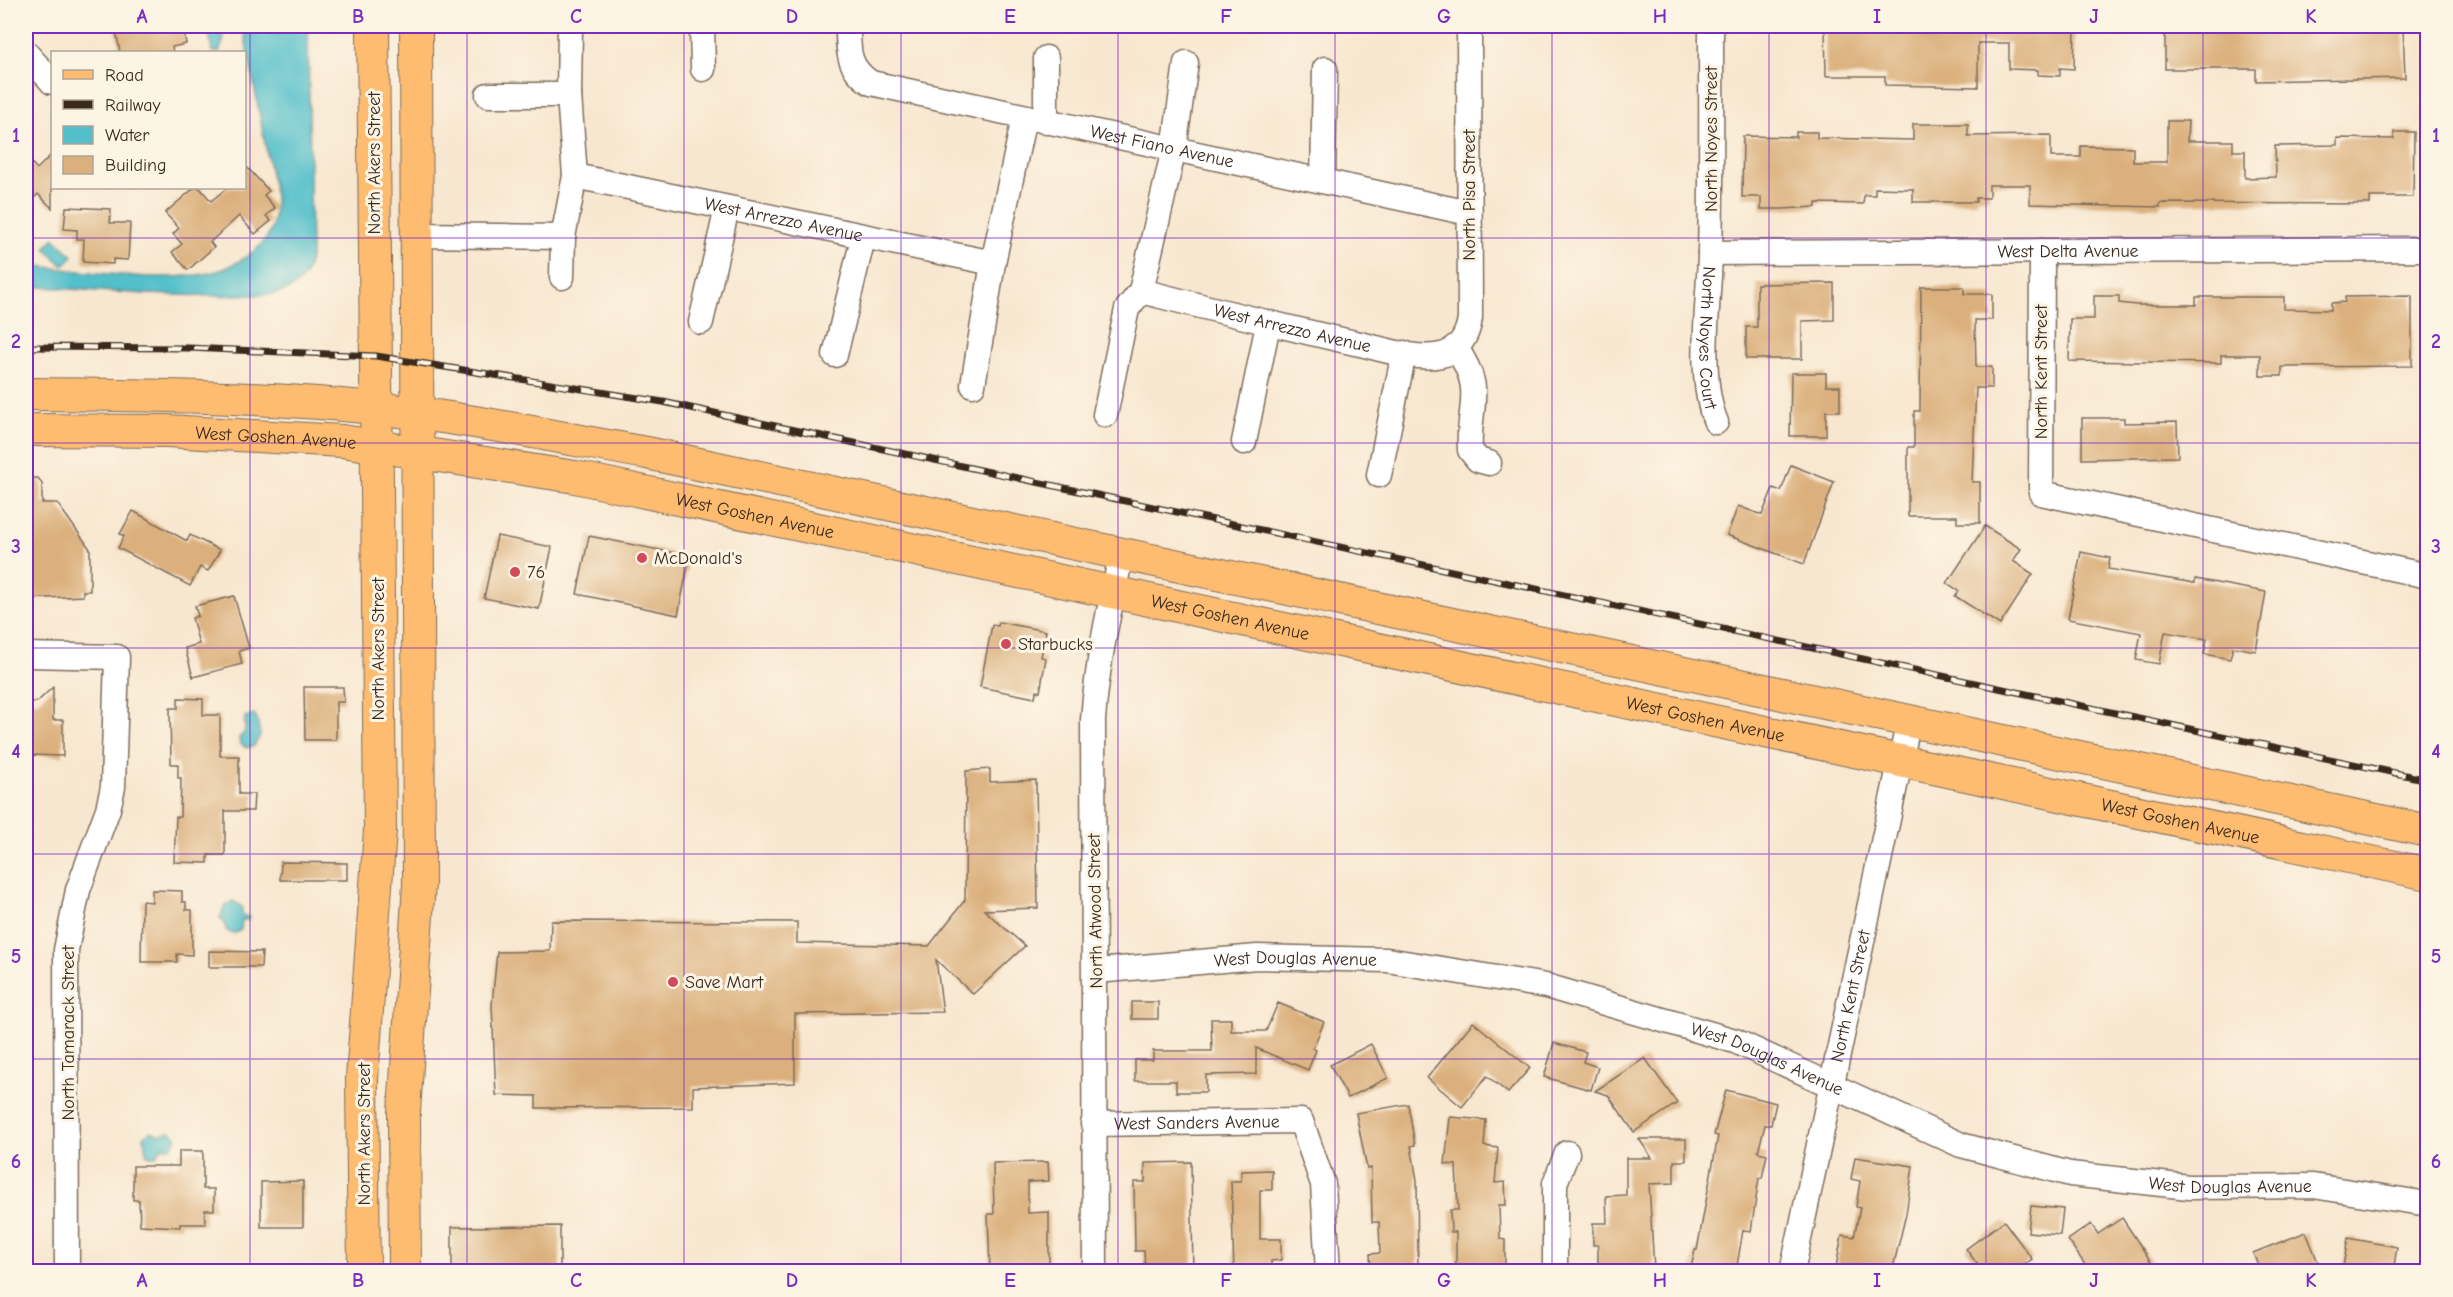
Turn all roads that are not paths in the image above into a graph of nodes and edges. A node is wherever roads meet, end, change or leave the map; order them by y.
1 (373, 26) edge
2 (416, 26) edge
3 (570, 26) edge
4 (702, 26) edge
5 (848, 26) edge
6 (1469, 26) edge
7 (1711, 26) edge
8 (26, 54) edge
9 (1046, 58) dead end
10 (1186, 63) dead end
11 (703, 69) dead end
12 (1325, 69) dead end
13 (51, 81) edge
14 (488, 95) dead end
15 (569, 95) junction
16 (1035, 120) junction
17 (1174, 149) junction
18 (575, 176) junction
19 (1323, 181) junction
20 (727, 208) junction
21 (1469, 213) junction
22 (418, 235) junction
23 (563, 237) junction
24 (863, 238) junction
25 (2427, 249) edge
26 (2042, 251) junction
27 (1710, 253) junction
28 (993, 263) junction
29 (562, 277) dead end
30 (1141, 291) junction
31 (701, 322) dead end
32 (1268, 324) junction
33 (1450, 351) junction
34 (1404, 353) junction
35 (835, 356) dead end
36 (973, 385) dead end
37 (26, 394) edge
38 (376, 408) junction
39 (417, 413) junction
40 (1105, 415) dead end
41 (1716, 422) dead end
42 (26, 430) edge
43 (1244, 442) dead end
44 (376, 445) junction
45 (417, 451) junction
46 (1489, 463) dead end
47 (1379, 475) dead end
48 (772, 520) junction
49 (1025, 533) junction
50 (1122, 553) junction
51 (2427, 576) edge
52 (1113, 592) junction
53 (26, 656) edge
54 (1909, 720) junction
55 (1902, 762) junction
56 (2427, 831) edge
57 (2427, 874) edge
58 (1096, 971) junction
59 (1832, 1085) junction
60 (1093, 1124) junction
61 (1567, 1153) dead end
62 (2427, 1204) edge
63 (68, 1272) edge
64 (364, 1272) edge
65 (405, 1272) edge
66 (1095, 1272) edge
67 (1328, 1272) edge
68 (1555, 1272) edge
69 (1792, 1272) edge

1 - 38 main road, North Akers Street
2 - 22 main road
3 - 15 street
4 - 11 street
5 - 16 street, West Fiano Avenue
6 - 21 street, North Pisa Street
7 - 27 street, North Noyes Street
8 - 13 street
9 - 16 street
10 - 17 street
12 - 19 street
14 - 15 street
15 - 18 street
16 - 17 street, West Fiano Avenue
16 - 28 street
17 - 19 street, West Fiano Avenue
17 - 30 street
18 - 20 street, West Arrezzo Avenue
18 - 23 street
19 - 21 street, West Fiano Avenue
20 - 24 street, West Arrezzo Avenue
20 - 31 street
21 - 33 street, North Pisa Street
22 - 23 street
22 - 39 main road
23 - 29 street
24 - 28 street, West Arrezzo Avenue
24 - 35 street
25 - 26 street, West Delta Avenue
26 - 27 street, West Delta Avenue
26 - 51 street, North Kent Street
27 - 41 street, North Noyes Court
28 - 36 street
30 - 32 street, West Arrezzo Avenue
30 - 40 street
32 - 34 street, West Arrezzo Avenue
32 - 43 street
33 - 34 street, West Arrezzo Avenue
33 - 46 street
34 - 47 street
37 - 38 main road, West Goshen Avenue
38 - 39 main road, West Goshen Avenue
38 - 44 main road, North Akers Street
39 - 45 main road
39 - 49 main road, West Goshen Avenue
42 - 44 main road, West Goshen Avenue
44 - 45 main road, West Goshen Avenue
44 - 64 main road, North Akers Street
45 - 48 main road, West Goshen Avenue
45 - 65 main road
48 - 49 main road
48 - 52 main road, West Goshen Avenue
49 - 50 main road, West Goshen Avenue
50 - 52 street, North Atwood Street
50 - 54 main road, West Goshen Avenue
52 - 55 main road, West Goshen Avenue
52 - 58 street, North Atwood Street
53 - 63 street, North Tamarack Street
54 - 55 street, North Kent Street
54 - 56 main road, West Goshen Avenue
55 - 57 main road, West Goshen Avenue
55 - 59 street, North Kent Street
58 - 59 street, West Douglas Avenue
58 - 60 street, North Atwood Street
59 - 62 street, West Douglas Avenue
59 - 69 street, North Kent Street
60 - 66 street, North Atwood Street
60 - 67 street, West Sanders Avenue
61 - 68 street

